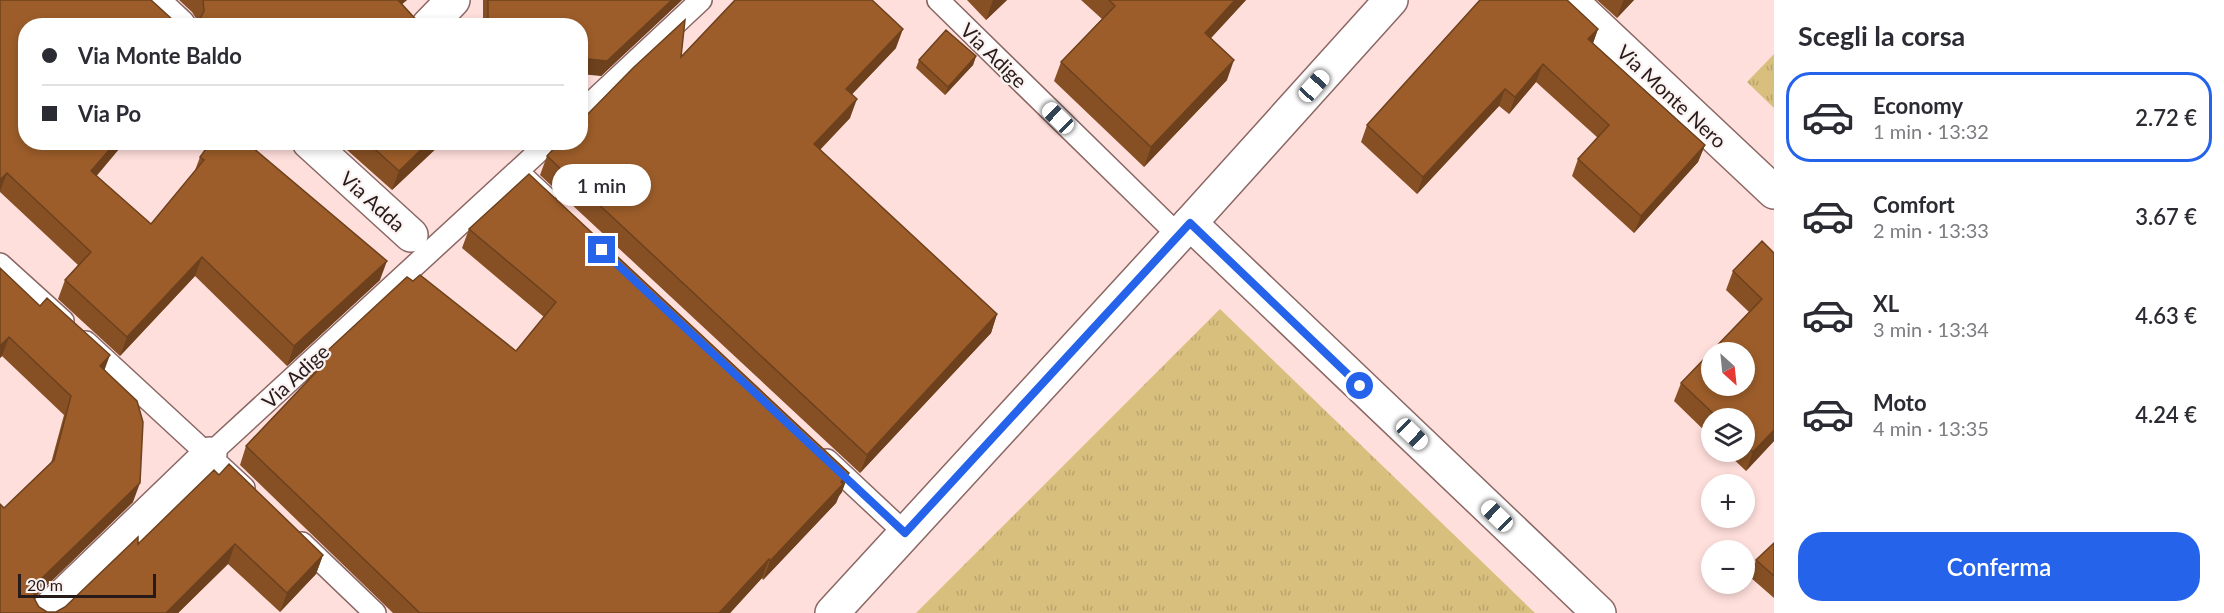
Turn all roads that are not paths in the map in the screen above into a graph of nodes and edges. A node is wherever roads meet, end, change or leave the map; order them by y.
1 (151, 0) edge
2 (453, 0) edge
3 (701, 0) edge
4 (939, 0) edge
5 (1391, 0) edge
6 (1570, 0) edge
7 (170, 18) edge
8 (436, 18) edge
9 (588, 106) edge
10 (320, 150) edge
11 (541, 150) edge
12 (518, 172) junction
13 (1774, 192) edge
14 (561, 212) edge
15 (1184, 229) junction
16 (411, 235) dead end
17 (0, 264) edge
18 (810, 445) edge
19 (210, 454) junction
20 (259, 502) edge
21 (284, 526) edge
22 (905, 533) junction
23 (45, 613) edge
24 (375, 613) edge
25 (832, 613) edge
26 (1599, 613) edge

1 - 7 street
2 - 8 street
3 - 9 lane
4 - 15 lane, Via Adige
5 - 15 street
6 - 13 street, Via Monte Nero
10 - 16 street, Via Adda
11 - 12 lane, Via Adige
12 - 14 lane
12 - 19 lane, Via Adige
15 - 22 street
15 - 26 street
17 - 19 lane
18 - 22 lane
19 - 20 lane
19 - 23 street, Via Adige
21 - 24 lane
22 - 25 street

